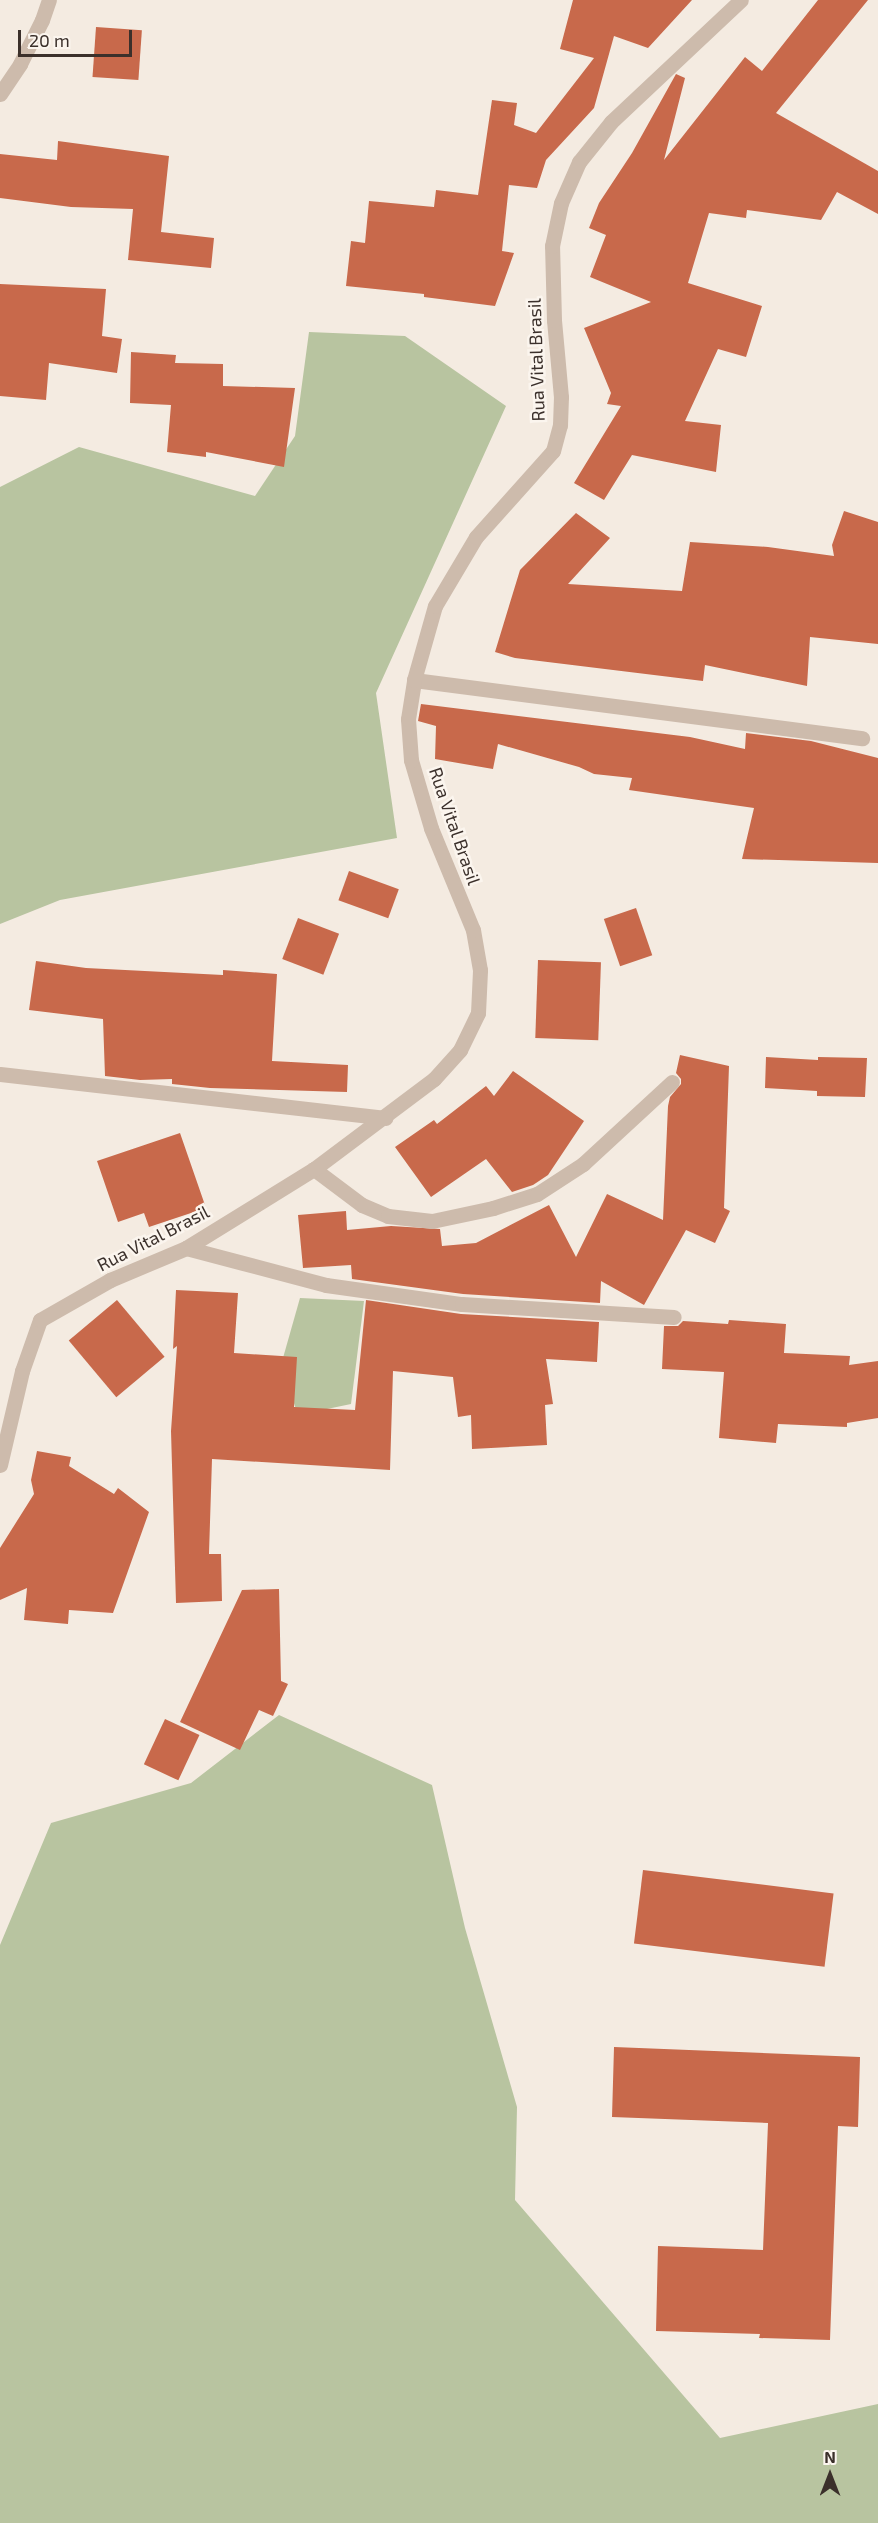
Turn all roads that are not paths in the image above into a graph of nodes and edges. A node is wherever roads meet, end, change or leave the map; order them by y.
1 (49, 0) edge
2 (741, 0) edge
3 (0, 94) edge
4 (414, 680) junction
5 (862, 738) dead end
6 (0, 1074) edge
7 (672, 1082) dead end
8 (385, 1118) junction
9 (314, 1169) junction
10 (186, 1248) junction
11 (674, 1317) dead end
12 (0, 1465) edge

1 - 3 street
2 - 4 street, Rua Vital Brasil
4 - 5 street
4 - 8 street, Rua Vital Brasil
6 - 8 street
7 - 9 street
8 - 9 street, Rua Vital Brasil
9 - 10 street, Rua Vital Brasil
10 - 11 street
10 - 12 street, Rua Vital Brasil

